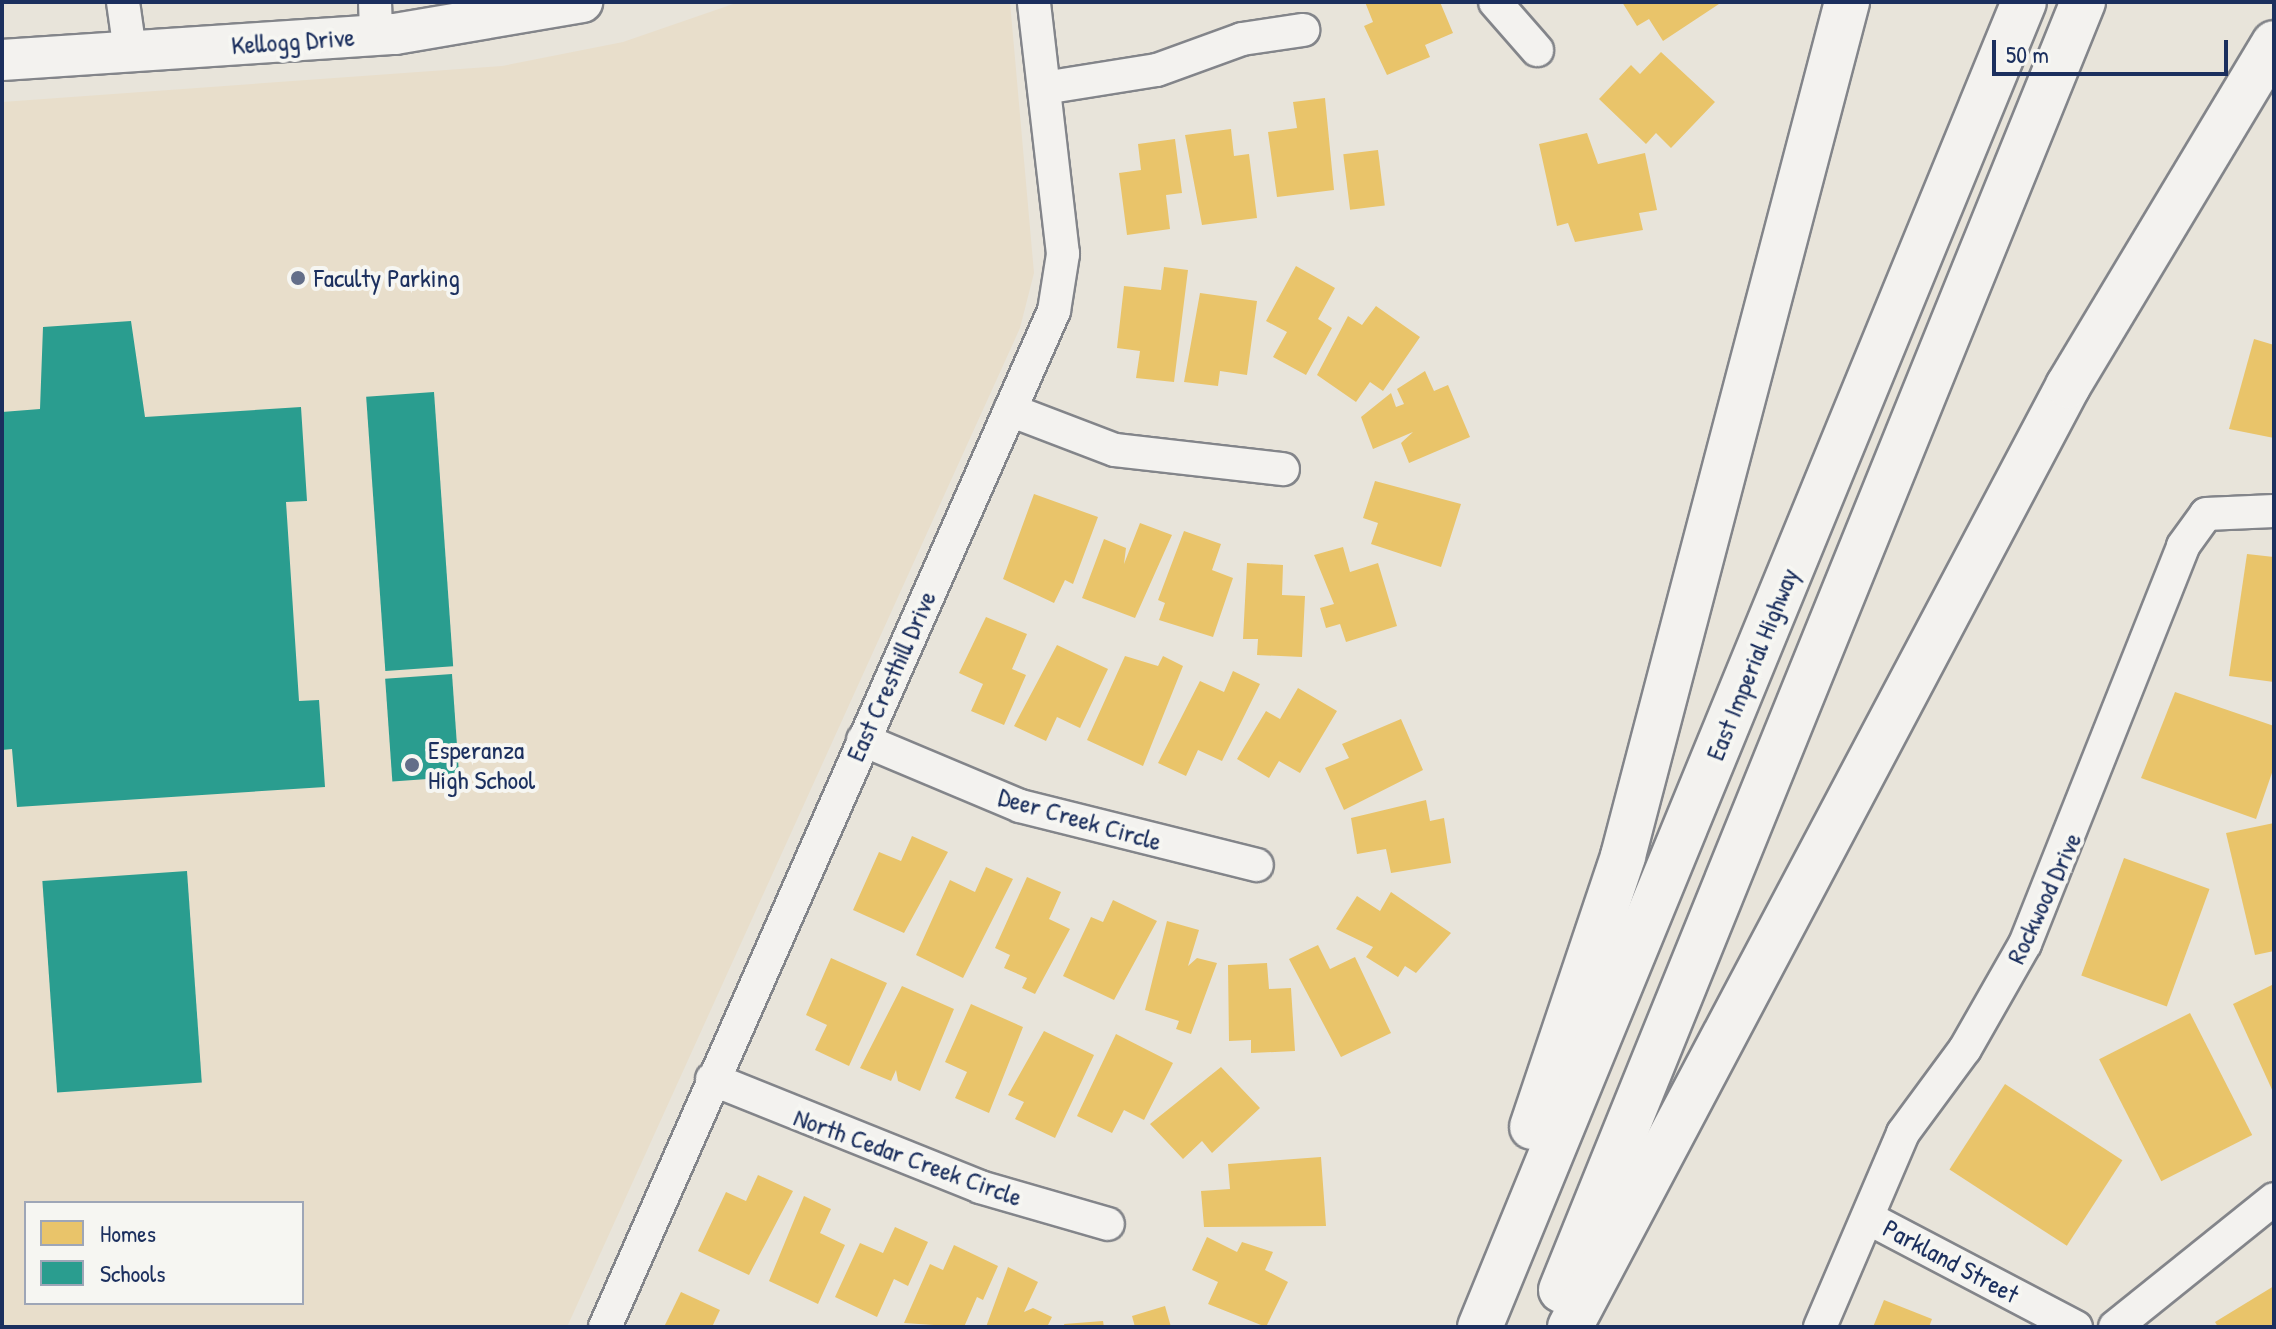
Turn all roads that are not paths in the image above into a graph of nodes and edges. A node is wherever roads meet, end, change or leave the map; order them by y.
1 (123, 2) edge
2 (582, 2) edge
3 (1034, 2) edge
4 (1495, 2) edge
5 (1847, 2) edge
6 (2024, 2) edge
7 (2079, 11) edge
8 (376, 19) edge
9 (1303, 30) dead end
10 (2274, 43) edge
11 (1537, 50) dead end
12 (130, 51) junction
13 (2, 60) edge
14 (1044, 88) junction
15 (1010, 410) junction
16 (1283, 469) dead end
17 (2274, 511) edge
18 (863, 740) junction
19 (1257, 865) dead end
20 (712, 1079) junction
21 (2274, 1199) edge
22 (1868, 1218) junction
23 (1108, 1224) dead end
24 (605, 1327) edge
25 (1466, 1327) edge
26 (1480, 1327) edge
27 (1546, 1327) edge
28 (1570, 1327) edge
29 (1820, 1327) edge
30 (2076, 1327) edge
31 (2115, 1327) edge

1 - 12 street
2 - 8 main road, Kellogg Drive
3 - 14 street, East Cresthill Drive
4 - 11 street
5 - 25 highway
6 - 26 highway, East Imperial Highway
7 - 27 highway
8 - 12 main road, Kellogg Drive
9 - 14 street
10 - 28 highway
12 - 13 main road, Kellogg Drive
14 - 15 street, East Cresthill Drive
15 - 16 street
15 - 18 street, East Cresthill Drive
17 - 22 street, Rockwood Drive
18 - 19 street, Deer Creek Circle
18 - 20 street, East Cresthill Drive
20 - 23 street, North Cedar Creek Circle
20 - 24 street, East Cresthill Drive
21 - 31 street
22 - 29 street, Rockwood Drive
22 - 30 street, Parkland Street

